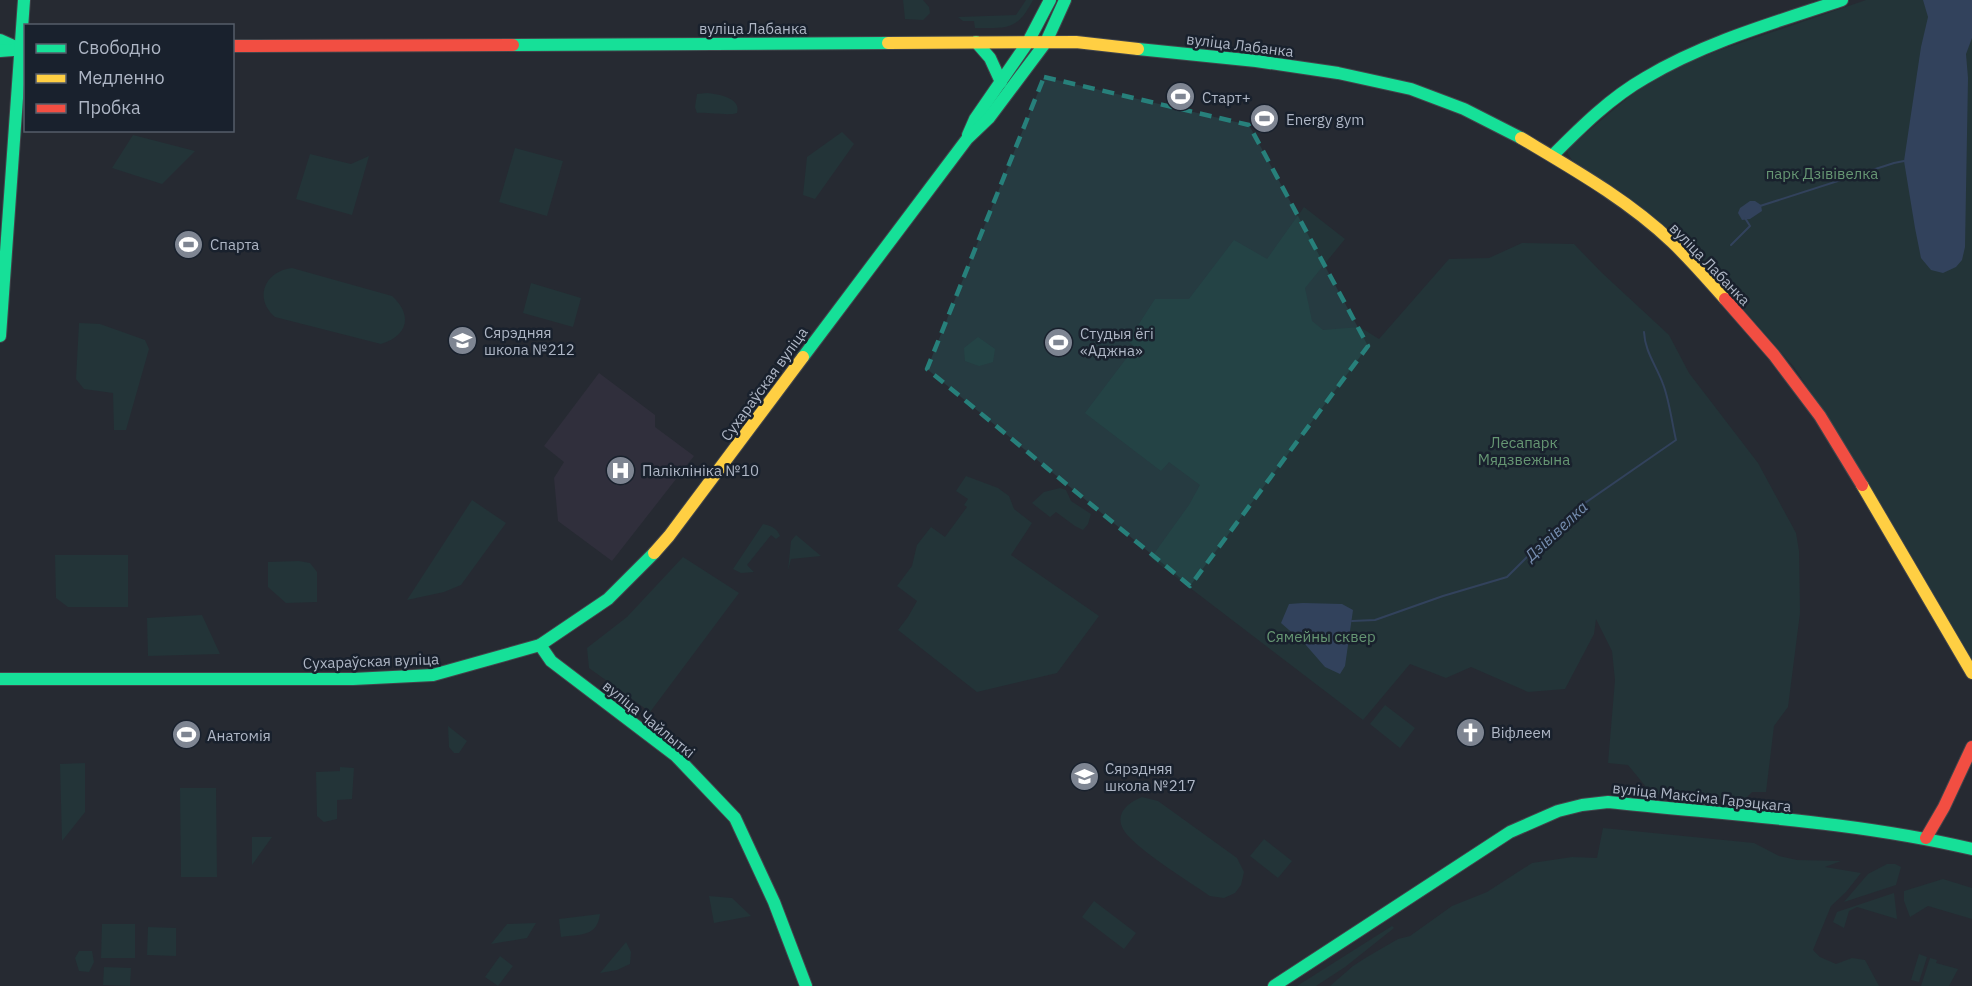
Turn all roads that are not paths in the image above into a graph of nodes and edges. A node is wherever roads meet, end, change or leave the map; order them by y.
1 (24, 0) edge
2 (1050, 0) edge
3 (1842, 0) edge
4 (1063, 6) edge
5 (0, 39) edge
6 (976, 42) junction
7 (1028, 42) junction
8 (1046, 42) junction
9 (1076, 42) junction
10 (234, 46) edge
11 (23, 49) edge
12 (0, 51) edge
13 (1001, 82) junction
14 (967, 139) junction
15 (1553, 155) junction
16 (1, 308) edge
17 (0, 336) edge
18 (540, 645) junction
19 (1972, 672) edge
20 (0, 679) edge
21 (1972, 747) edge
22 (1926, 838) junction
23 (1972, 849) edge
24 (806, 986) edge
25 (1274, 986) edge

1 - 11 main road
2 - 7 main road, Сухараўская вуліца
3 - 15 main road
4 - 8 main road, Сухараўская вуліца
4 - 9 main road
5 - 11 main road
6 - 7 main road, вуліца Лабанка
6 - 10 main road, вуліца Лабанка
6 - 13 main road
7 - 8 main road, вуліца Лабанка
7 - 13 main road, Сухараўская вуліца
8 - 9 main road, вуліца Лабанка
8 - 14 main road, Сухараўская вуліца
9 - 15 main road, вуліца Лабанка
11 - 12 main road
11 - 16 main road
13 - 14 main road, Сухараўская вуліца
14 - 18 main road, Сухараўская вуліца
15 - 19 main road, вуліца Лабанка
16 - 17 main road
18 - 20 main road, Сухараўская вуліца
18 - 24 main road, вуліца Чайлыткі
21 - 22 main road
22 - 23 main road
22 - 25 main road, вуліца Максіма Гарэцкага

